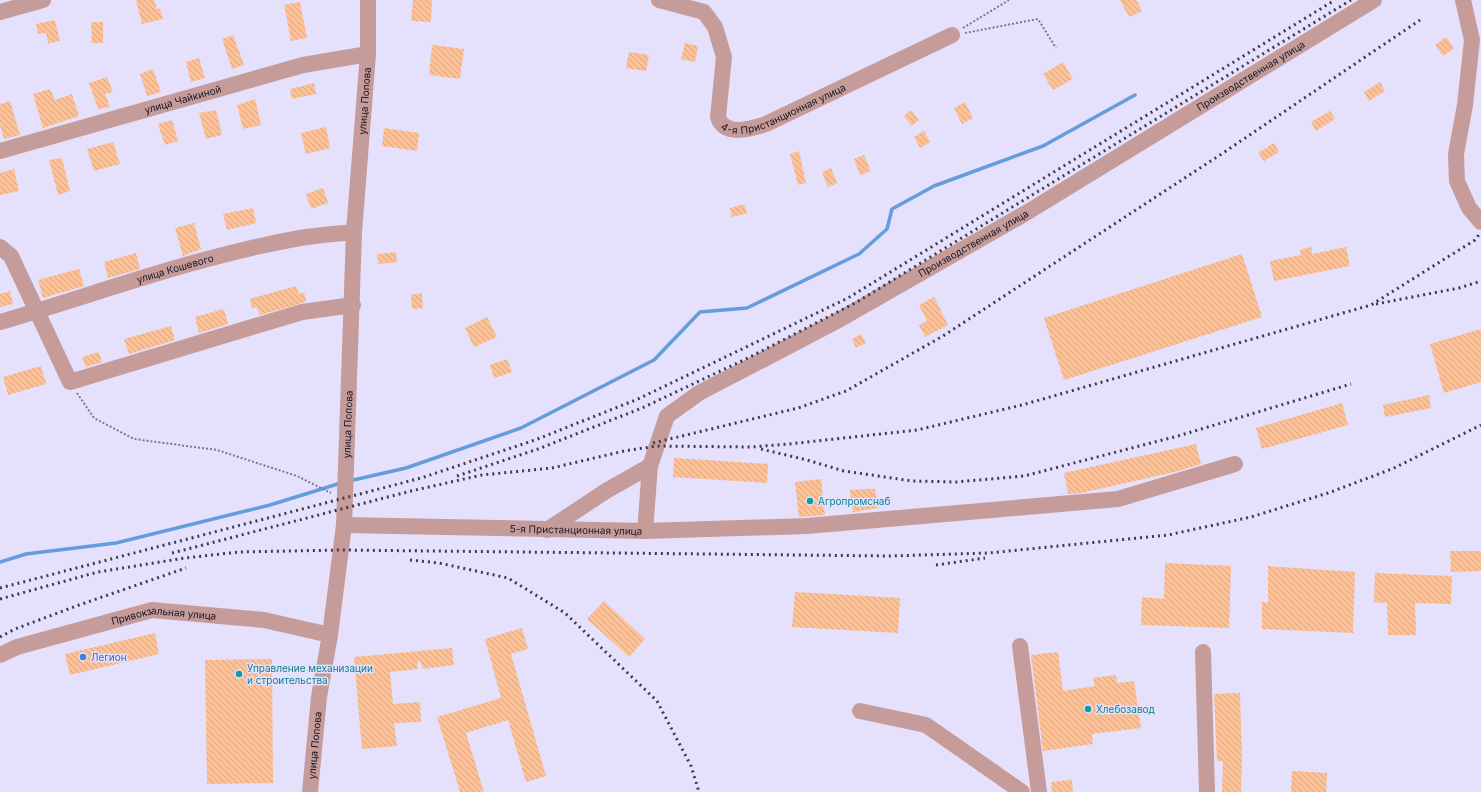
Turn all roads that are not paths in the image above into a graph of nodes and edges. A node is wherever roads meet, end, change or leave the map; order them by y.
1 (43, 0) edge
2 (368, 0) edge
3 (659, 0) edge
4 (1374, 0) edge
5 (1463, 0) edge
6 (0, 12) edge
7 (952, 35) road end
8 (368, 54) junction
9 (0, 151) edge
10 (1481, 222) edge
11 (354, 232) junction
12 (0, 246) edge
13 (353, 305) junction
14 (36, 312) junction
15 (0, 322) edge
16 (1235, 464) dead end
17 (650, 466) junction
18 (344, 525) junction
19 (547, 530) junction
20 (645, 531) junction
21 (330, 635) junction
22 (1020, 646) dead end
23 (1203, 652) dead end
24 (0, 655) edge
25 (860, 711) dead end
26 (310, 792) edge
27 (1022, 792) edge
28 (1039, 792) edge
29 (1208, 792) edge

1 - 6 street
2 - 8 street, улица Попова
3 - 7 street, 4-я Пристанционная улица
4 - 17 street, Производственная улица
5 - 10 street
8 - 9 street, улица Чайкиной
8 - 11 street, улица Попова
11 - 13 street, улица Попова
11 - 14 street, улица Кошевого
12 - 14 street
13 - 14 street
13 - 18 street, улица Попова
14 - 15 street, улица Кошевого
16 - 20 street, 5-я Пристанционная улица
17 - 19 street
17 - 20 street, Производственная улица
18 - 19 street, 5-я Пристанционная улица
18 - 21 street, улица Попова
19 - 20 street, 5-я Пристанционная улица
21 - 24 street, Привокзальная улица
21 - 26 street, улица Попова
22 - 28 street
23 - 29 street
25 - 27 street

